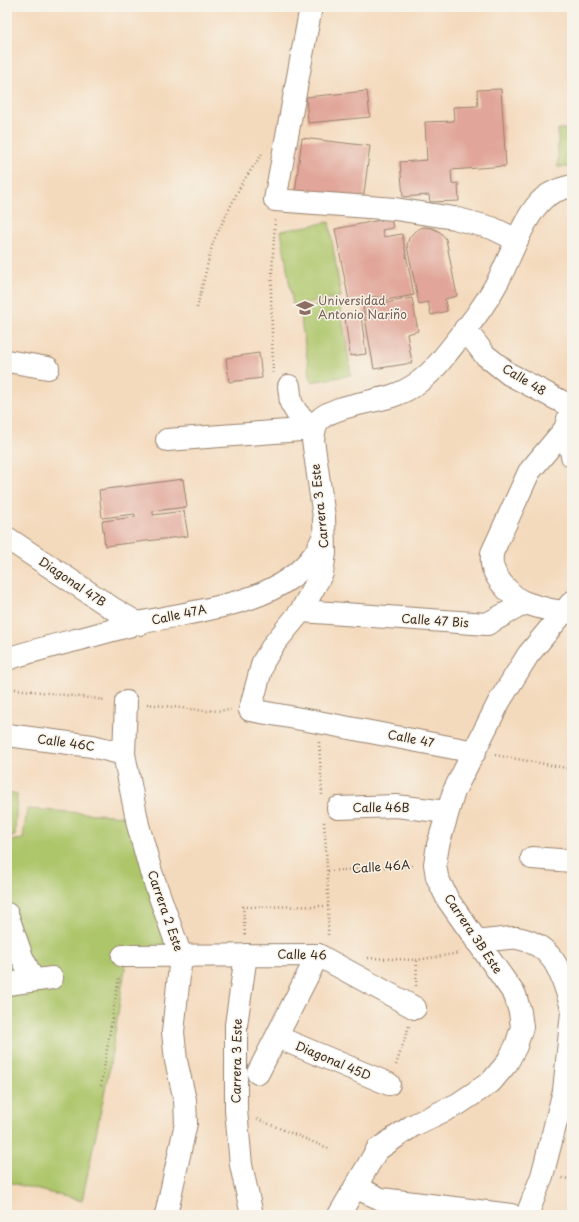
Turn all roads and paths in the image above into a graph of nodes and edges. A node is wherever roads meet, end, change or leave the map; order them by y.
1 (311, 7) edge
2 (263, 152) dead end
3 (572, 186) edge
4 (275, 200) junction
5 (517, 240) junction
6 (197, 308) dead end
7 (465, 329) junction
8 (7, 361) edge
9 (48, 368) dead end
10 (281, 382) joint
11 (572, 406) edge
12 (565, 429) junction
13 (314, 439) junction
14 (167, 440) dead end
15 (572, 456) edge
16 (325, 533) junction
17 (7, 538) edge
18 (525, 603) junction
19 (569, 609) edge
20 (301, 611) junction
21 (139, 624) junction
22 (7, 659) edge
23 (126, 702) dead end
24 (250, 710) joint
25 (318, 722) junction
26 (7, 735) edge
27 (475, 752) junction
28 (124, 754) junction
29 (572, 769) edge
30 (328, 809) junction
31 (447, 812) junction
32 (532, 858) dead end
33 (572, 861) edge
34 (435, 864) junction
35 (328, 871) junction
36 (329, 906) junction
37 (7, 914) edge
38 (477, 942) junction
39 (246, 955) junction
40 (322, 955) junction
41 (123, 956) joint
42 (181, 956) junction
43 (364, 958) dead end
44 (7, 984) edge
45 (416, 1008) dead end
46 (572, 1008) edge
47 (572, 1012) edge
48 (277, 1037) junction
49 (258, 1073) dead end
50 (389, 1084) dead end
51 (101, 1086) dead end
52 (236, 1110) junction
53 (330, 1149) dead end
54 (355, 1187) junction
55 (166, 1215) edge
56 (252, 1215) edge
57 (338, 1215) edge
58 (510, 1215) edge
59 (527, 1215) edge

1 - 4 street
2 - 6 path
3 - 5 street
4 - 5 street
4 - 10 path
5 - 7 street
7 - 11 street, Calle 48
7 - 13 street
8 - 9 street
10 - 13 street
11 - 12 street
12 - 15 street
12 - 18 street
13 - 14 street
13 - 16 street, Carrera 3 Este
16 - 20 street, Carrera 3 Este
16 - 21 street, Calle 47A
17 - 21 street, Diagonal 47B
18 - 19 street
18 - 20 street, Calle 47 Bis
19 - 27 street, Carrera 3B Este
20 - 24 street, Carrera 3 Este
21 - 22 street, Calle 47A
23 - 28 street, Carrera 2 Este
24 - 25 street, Calle 47
25 - 27 street, Calle 47
25 - 30 path
26 - 28 street, Calle 46C
27 - 29 path
27 - 31 street, Carrera 3B Este
28 - 42 street, Carrera 2 Este
30 - 31 street, Calle 46B
30 - 35 path
31 - 34 street, Carrera 3B Este
32 - 33 street
34 - 35 path, Calle 46A
34 - 38 street, Carrera 3B Este
35 - 36 path
36 - 39 path
36 - 40 path
37 - 44 street
38 - 43 path
38 - 46 street
38 - 54 street, Carrera 3B Este
39 - 40 street, Calle 46
39 - 42 street, Calle 46
39 - 52 street, Carrera 3 Este
40 - 45 street
40 - 48 street
41 - 42 street, Calle 46
41 - 51 path
42 - 55 street, Carrera 2 Este
47 - 59 street
48 - 49 street
48 - 50 street, Diagonal 45D
52 - 53 path
52 - 56 street, Carrera 3 Este
54 - 57 street, Carrera 3B Este
54 - 58 street

